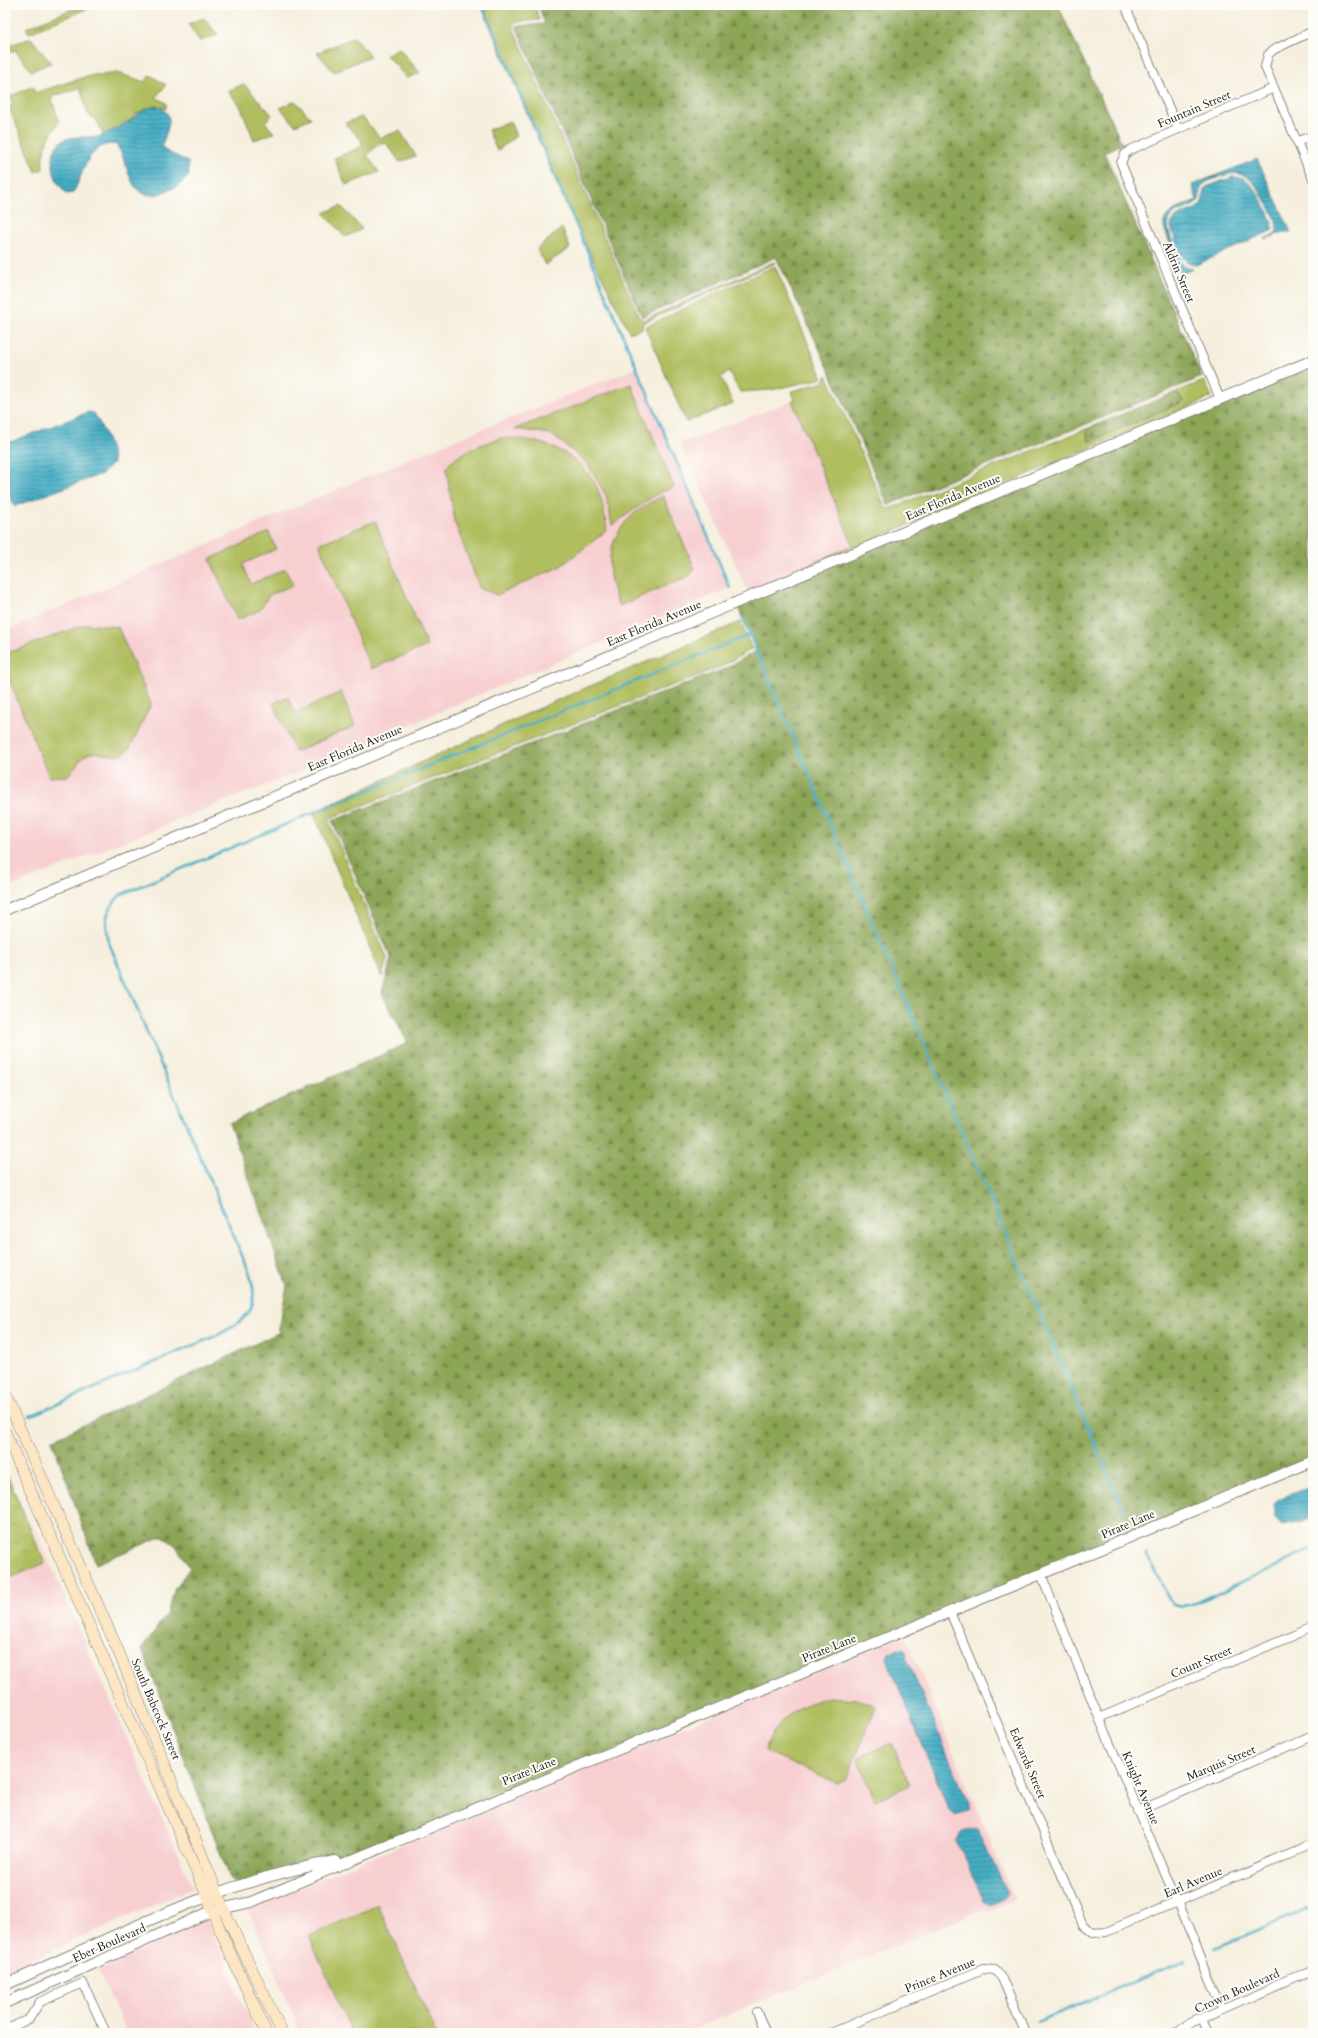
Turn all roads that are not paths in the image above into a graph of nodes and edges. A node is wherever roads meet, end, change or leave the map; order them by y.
1 (1125, 5) edge
2 (1313, 31) edge
3 (1274, 88) junction
4 (1178, 129) junction
5 (1313, 135) edge
6 (1297, 142) junction
7 (1125, 154) joint
8 (1313, 179) edge
9 (1313, 360) edge
10 (1220, 399) junction
11 (5, 910) edge
12 (5, 1395) edge
13 (5, 1432) edge
14 (1313, 1461) edge
15 (1040, 1574) junction
16 (950, 1612) junction
17 (1313, 1628) edge
18 (1099, 1718) junction
19 (1313, 1736) edge
20 (1138, 1811) junction
21 (1313, 1844) edge
22 (354, 1858) junction
23 (218, 1892) junction
24 (207, 1896) junction
25 (1176, 1902) junction
26 (224, 1909) junction
27 (212, 1911) junction
28 (1083, 1925) joint
29 (1313, 1970) edge
30 (5, 1985) edge
31 (5, 2004) edge
32 (1223, 2010) junction
33 (757, 2012) dead end
34 (1202, 2019) junction
35 (5, 2030) edge
36 (106, 2033) edge
37 (266, 2033) edge
38 (282, 2033) edge
39 (766, 2033) edge
40 (830, 2033) edge
41 (1026, 2033) edge
42 (1170, 2033) edge
43 (1208, 2033) edge

1 - 4 street
2 - 3 street
3 - 4 street, Fountain Street
3 - 6 street
4 - 7 street, Fountain Street
5 - 6 street
6 - 8 street
7 - 10 street, Aldrin Street
9 - 10 street, East Florida Avenue
10 - 11 street, East Florida Avenue
12 - 23 main road, South Babcock Street
13 - 24 main road
14 - 15 street, Pirate Lane
15 - 16 street, Pirate Lane
15 - 18 street, Knight Avenue
16 - 22 street, Pirate Lane
16 - 28 street, Edwards Street
17 - 18 street, Count Street
18 - 20 street, Knight Avenue
19 - 20 street, Marquis Street
20 - 25 street, Knight Avenue
21 - 25 street, Earl Avenue
22 - 23 street, Pirate Lane
22 - 26 street, Pirate Lane
23 - 24 street, Eber Boulevard
23 - 26 main road, South Babcock Street
24 - 27 main road
24 - 30 street, Eber Boulevard
25 - 28 street, Earl Avenue
25 - 32 street, Knight Avenue
26 - 27 street, Eber Boulevard
26 - 38 main road, South Babcock Street
27 - 31 street, Eber Boulevard
27 - 37 main road
29 - 32 street, Crown Boulevard
32 - 34 street, Crown Boulevard
33 - 39 street
34 - 42 street, Crown Boulevard
34 - 43 street
35 - 36 street
40 - 41 street, Prince Avenue

